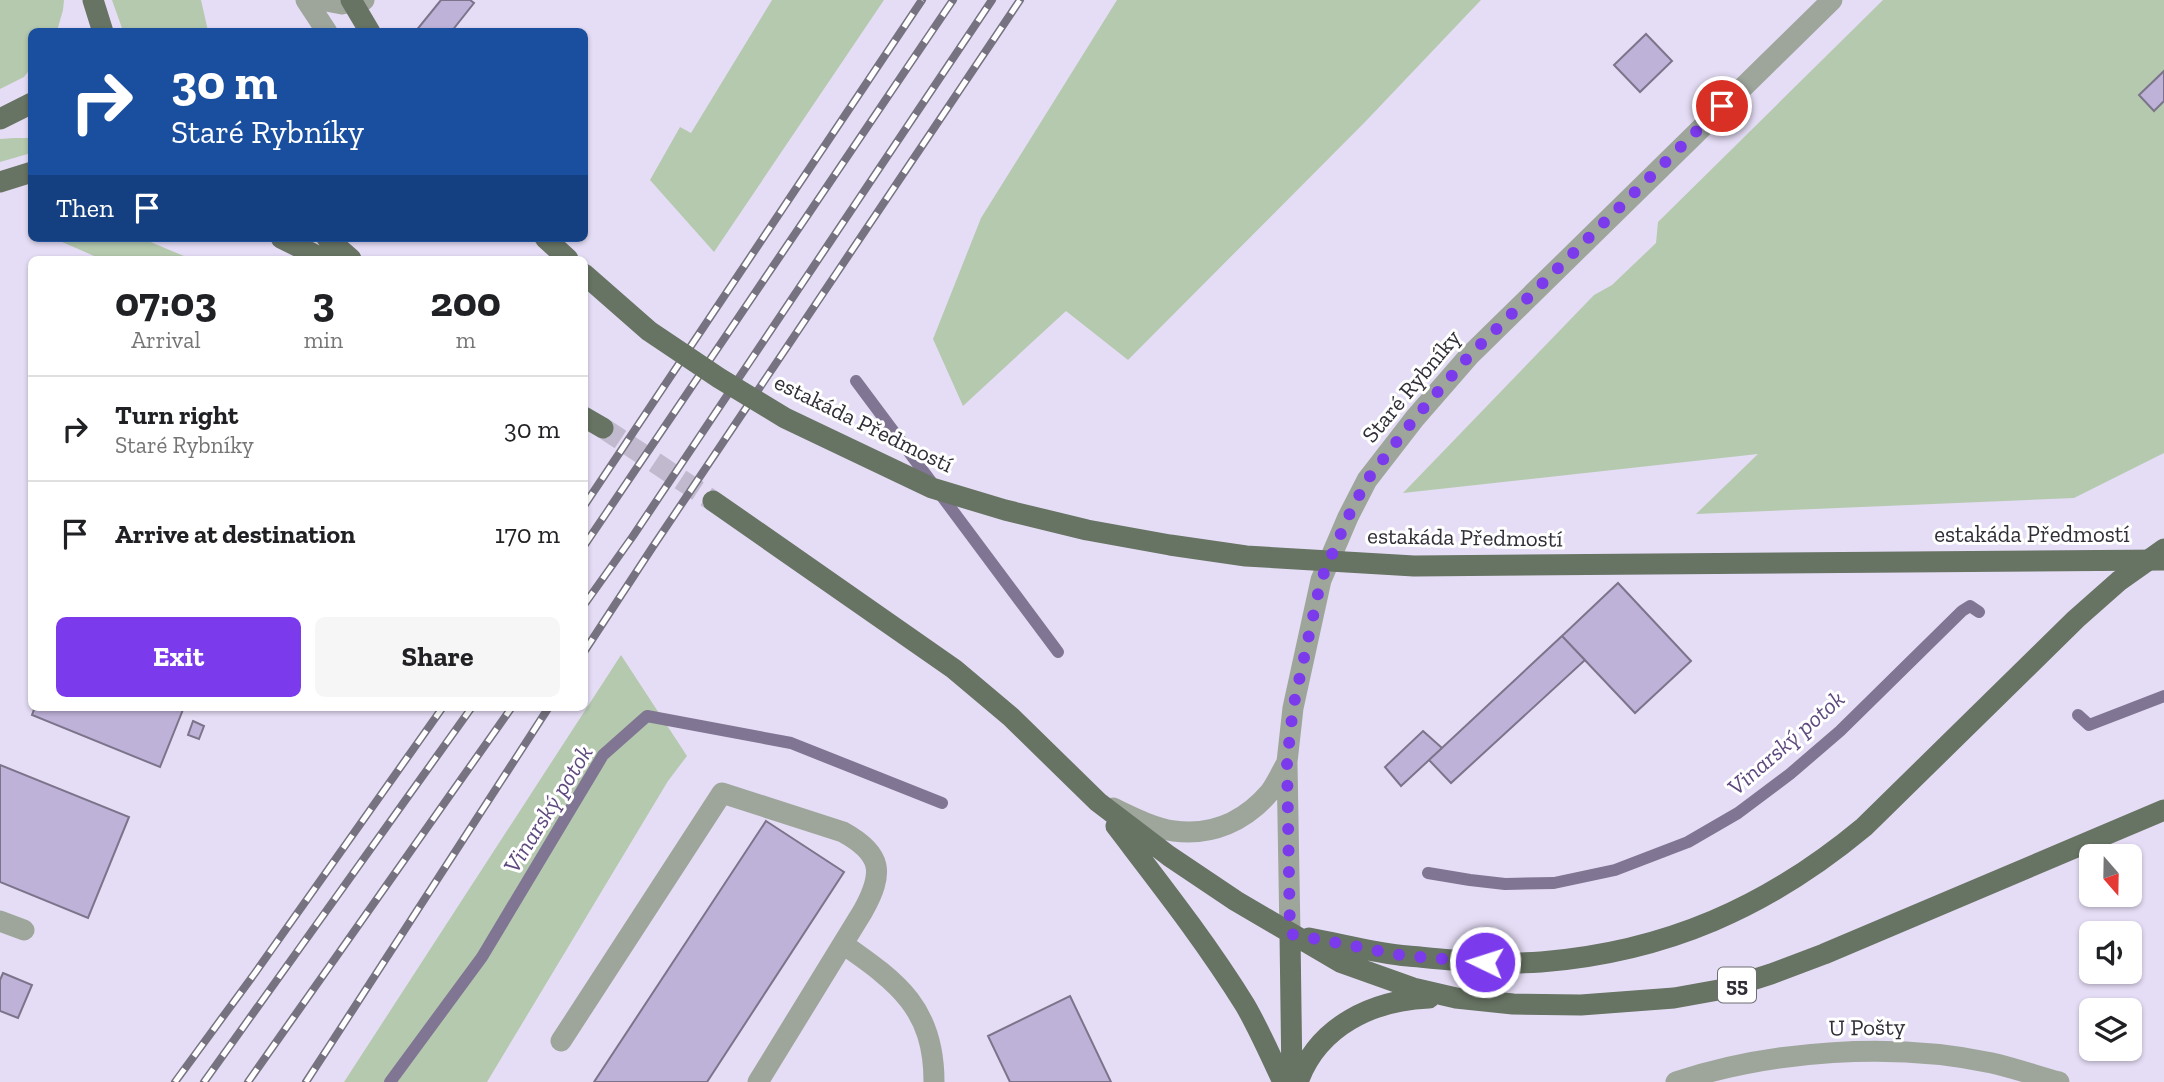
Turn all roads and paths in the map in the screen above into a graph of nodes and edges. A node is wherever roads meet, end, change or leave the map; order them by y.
1 (92, 0) edge
2 (306, 0) edge
3 (321, 0) edge
4 (351, 0) edge
5 (364, 0) edge
6 (1832, 0) edge
7 (86, 28) edge
8 (102, 28) edge
9 (324, 28) edge
10 (368, 28) edge
11 (28, 105) edge
12 (0, 119) edge
13 (28, 120) edge
14 (28, 173) edge
15 (0, 182) edge
16 (289, 242) edge
17 (332, 242) edge
18 (549, 242) edge
19 (317, 256) edge
20 (348, 256) edge
21 (565, 256) edge
22 (588, 278) edge
23 (588, 419) edge
24 (603, 428) tunnel mouth
25 (713, 501) tunnel mouth
26 (2164, 549) edge
27 (2164, 560) edge
28 (1287, 762) junction
29 (1098, 802) junction
30 (2164, 810) edge
31 (0, 921) edge
32 (24, 930) dead end
33 (1290, 934) junction
34 (843, 944) junction
35 (1456, 998) junction
36 (561, 1041) dead end
37 (758, 1082) edge
38 (934, 1082) edge
39 (1283, 1082) edge
40 (1292, 1082) edge
41 (1298, 1082) edge
42 (1676, 1082) edge
43 (2059, 1082) edge

1 - 7 main road
1 - 8 main road
2 - 9 street
3 - 5 street
4 - 10 main road, bridge
6 - 28 street, Staré Rybníky
11 - 12 main road
12 - 13 main road
14 - 15 main road
16 - 19 main road
17 - 20 main road
18 - 21 main road
22 - 27 main road, estakáda Předmostí, bridge
23 - 24 main road
25 - 29 main road
26 - 33 main road
28 - 29 street
28 - 33 street, Staré Rybníky
29 - 33 main road
29 - 39 main road
30 - 35 main road, 55
31 - 32 street
33 - 35 main road, 55
33 - 40 main road
34 - 36 street
34 - 37 street
34 - 38 street
35 - 41 main road
42 - 43 street, U Pošty

